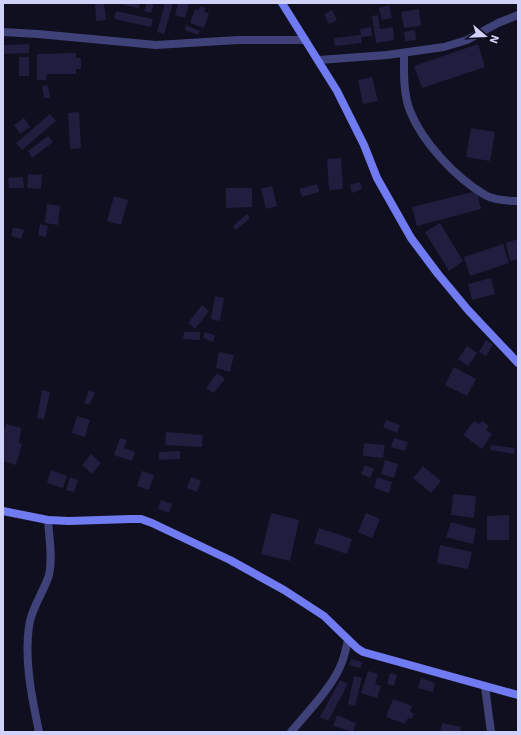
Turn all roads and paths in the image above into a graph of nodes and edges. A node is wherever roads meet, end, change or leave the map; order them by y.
1 (282, 3) edge
2 (518, 15) edge
3 (3, 32) edge
4 (305, 40) junction
5 (404, 53) junction
6 (319, 60) junction
7 (518, 201) edge
8 (518, 363) edge
9 (3, 511) edge
10 (48, 520) junction
11 (348, 640) junction
12 (485, 686) junction
13 (518, 695) edge
14 (39, 732) edge
15 (291, 732) edge
16 (491, 732) edge

1 - 4 street
2 - 5 street
3 - 4 street
4 - 6 street
5 - 6 street
5 - 7 street
6 - 8 street
9 - 10 street
10 - 11 street
10 - 14 street
11 - 12 street
11 - 15 street
12 - 13 street
12 - 16 street

